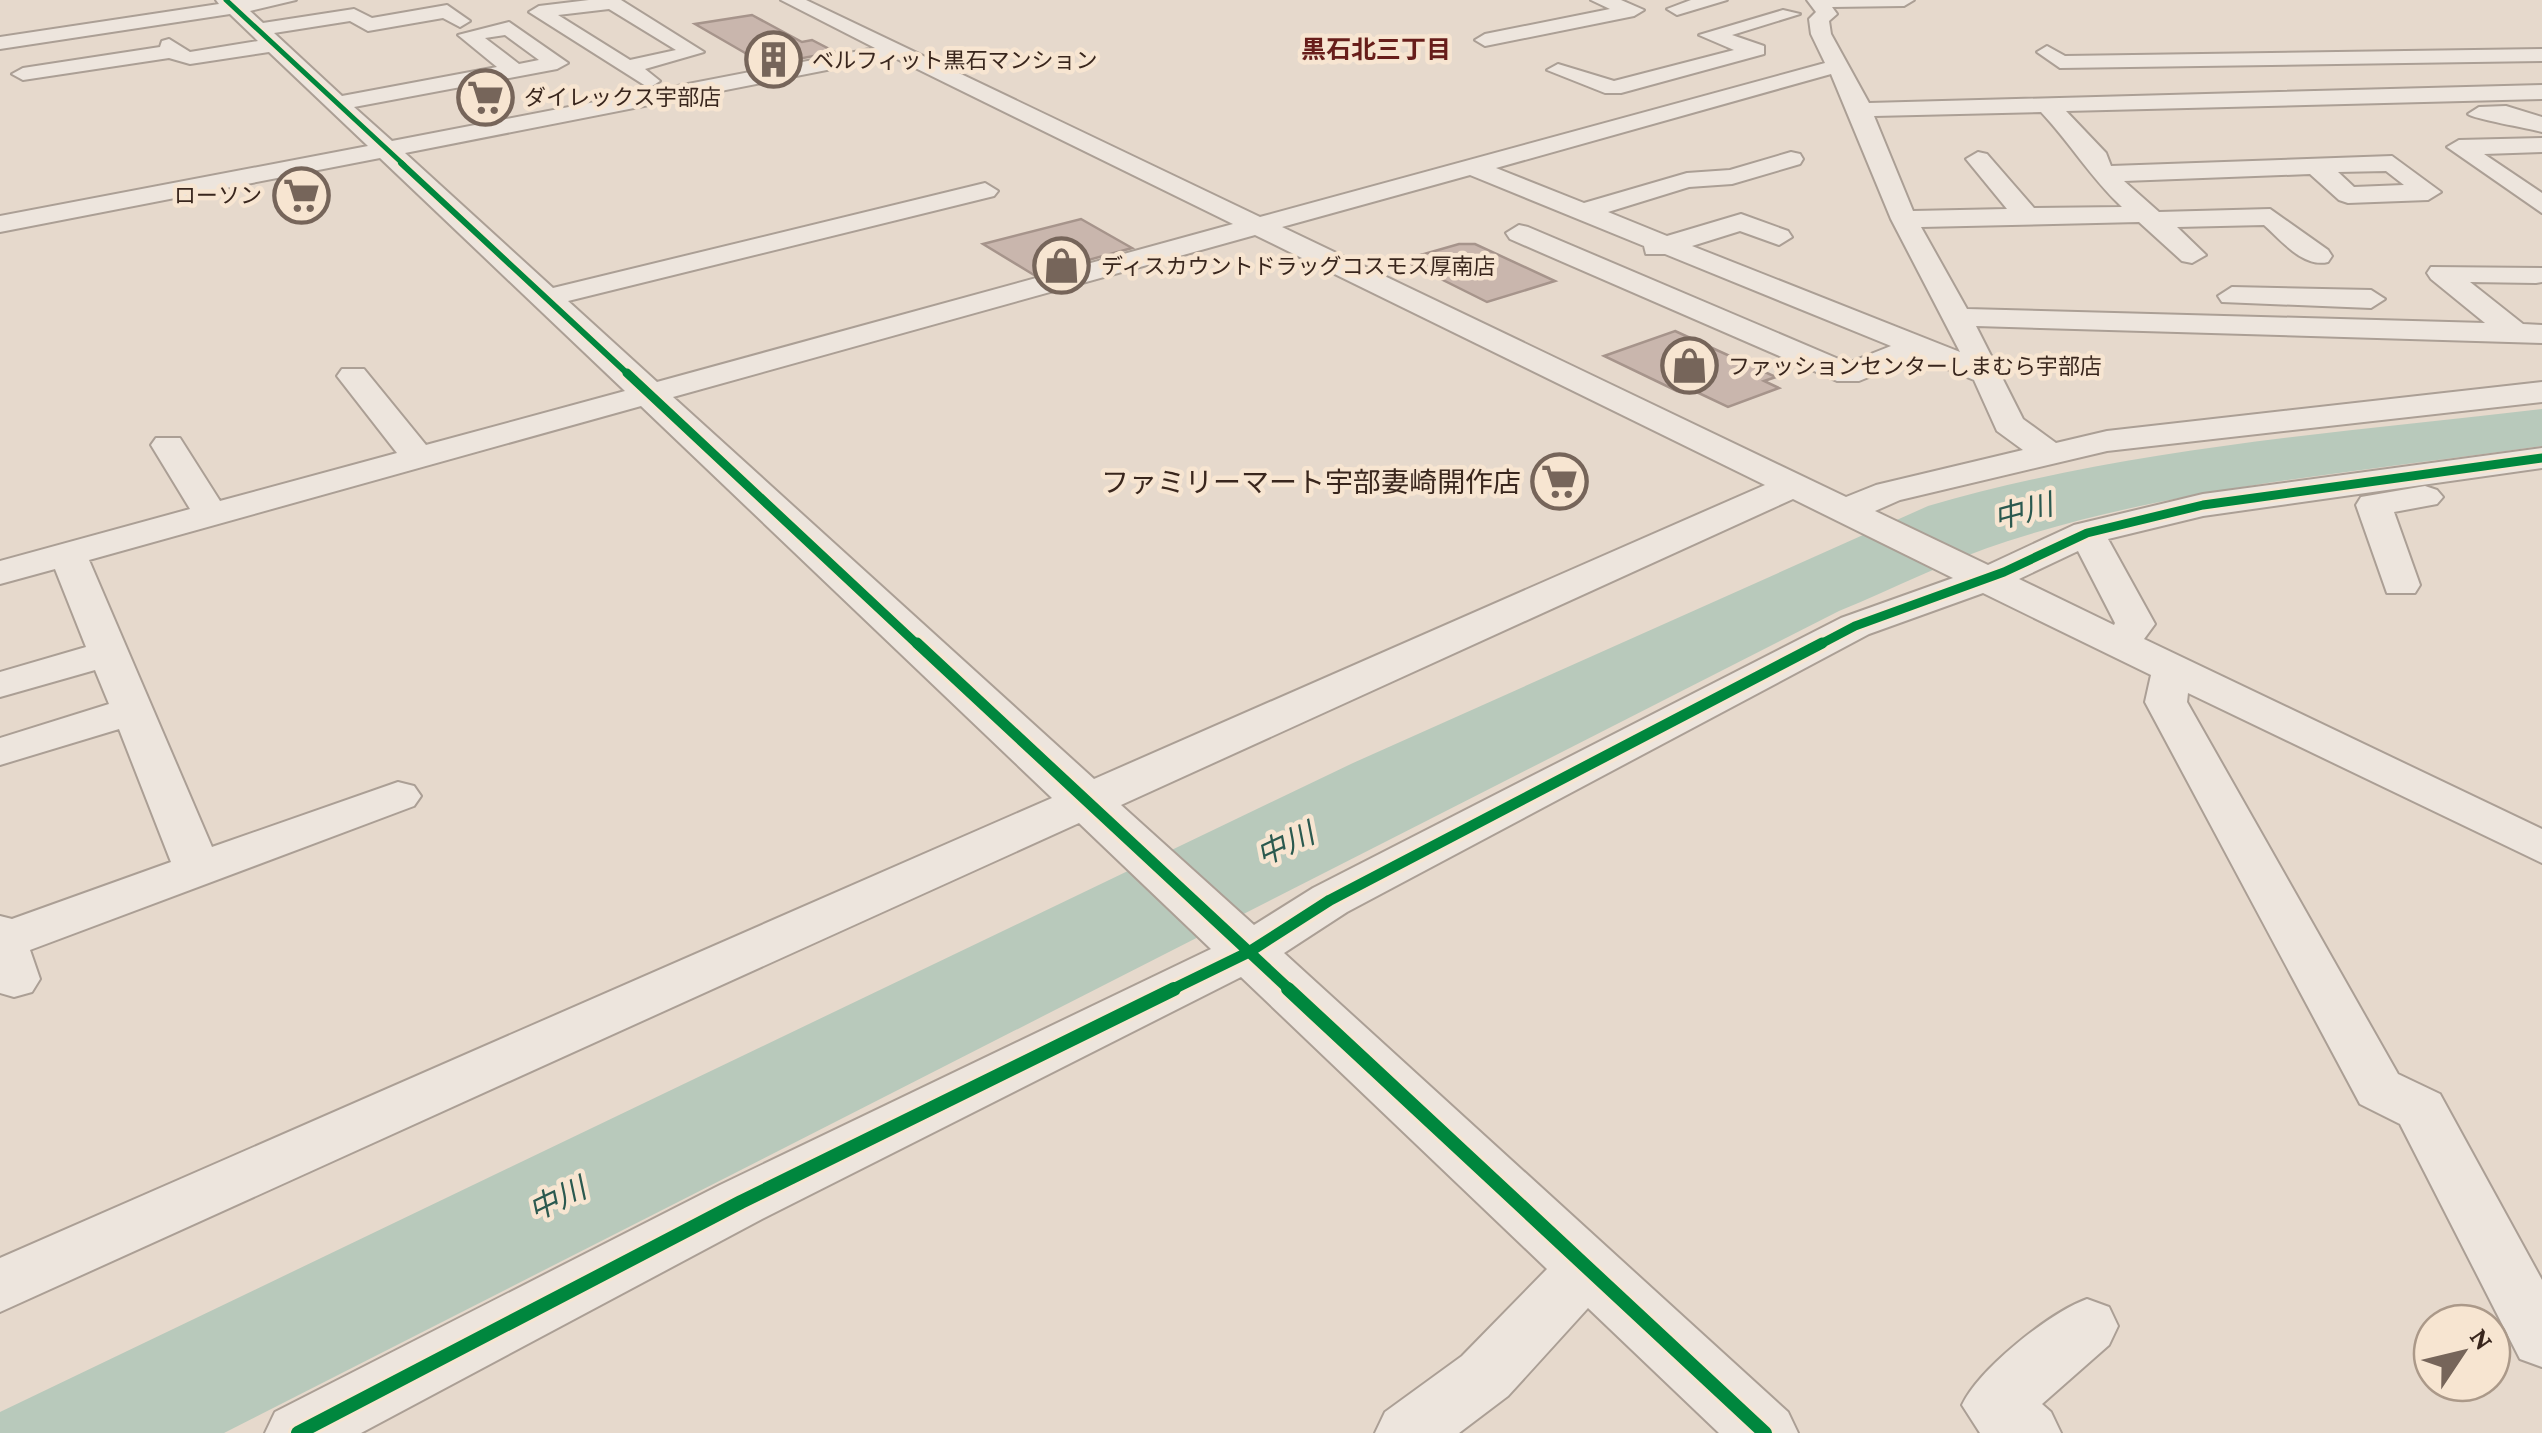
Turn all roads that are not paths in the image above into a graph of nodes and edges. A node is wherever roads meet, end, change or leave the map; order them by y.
1 (286, 0) edge
2 (791, 0) edge
3 (1602, 0) edge
4 (1717, 0) edge
5 (1904, 0) edge
6 (231, 4) edge
7 (1755, 5) dead end
8 (1819, 6) edge
9 (1677, 9) dead end
10 (1544, 14) dead end
11 (1790, 14) junction
12 (460, 21) dead end
13 (1522, 32) junction
14 (266, 37) junction
15 (2113, 37) dead end
16 (2259, 38) dead end
17 (1486, 40) dead end
18 (0, 43) edge
19 (1560, 45) dead end
20 (894, 51) junction
21 (2047, 52) dead end
22 (2196, 53) junction
23 (2542, 55) edge
24 (2283, 58) junction
25 (2139, 60) junction
26 (1596, 61) dead end
27 (1837, 66) junction
28 (627, 67) junction
29 (514, 71) dead end
30 (22, 74) dead end
31 (2542, 92) edge
32 (670, 94) junction
33 (2239, 101) junction
34 (338, 103) junction
35 (2047, 105) junction
36 (1998, 106) junction
37 (1861, 110) junction
38 (2542, 128) edge
39 (2026, 130) dead end
40 (2542, 145) edge
41 (385, 150) junction
42 (1726, 150) dead end
43 (1676, 156) dead end
44 (1978, 159) dead end
45 (2316, 166) dead end
46 (1472, 167) junction
47 (2101, 174) junction
48 (1732, 177) junction
49 (985, 191) dead end
50 (2542, 205) edge
51 (1580, 209) junction
52 (2026, 216) junction
53 (2146, 217) junction
54 (1904, 219) junction
55 (0, 224) edge
56 (1258, 226) junction
57 (1779, 237) dead end
58 (1666, 245) junction
59 (2192, 254) dead end
60 (2318, 256) dead end
61 (1598, 267) junction
62 (2534, 274) edge
63 (546, 298) junction
64 (2371, 299) dead end
65 (1954, 318) junction
66 (2254, 326) junction
67 (2529, 333) edge
68 (1919, 346) junction
69 (1988, 374) junction
70 (353, 376) dead end
71 (2542, 392) edge
72 (649, 394) junction
73 (168, 445) dead end
74 (2049, 454) junction
75 (418, 458) junction
76 (2541, 477) edge
77 (1790, 487) junction
78 (1846, 514) junction
79 (211, 515) junction
80 (2088, 534) junction
81 (68, 554) junction
82 (0, 573) edge
83 (1970, 575) junction
84 (2400, 584) dead end
85 (2119, 644) junction
86 (108, 653) junction
87 (2172, 670) junction
88 (0, 685) edge
89 (132, 710) junction
90 (0, 752) edge
91 (398, 796) dead end
92 (1084, 802) junction
93 (2542, 848) edge
94 (198, 869) junction
95 (6, 951) edge
96 (1250, 952) junction
97 (1588, 1266) junction
98 (0, 1286) edge
99 (2087, 1326) dead end
100 (2542, 1340) edge
101 (298, 1433) edge
102 (1408, 1433) edge
103 (1765, 1433) edge
104 (2028, 1433) edge

1 - 6 street
2 - 20 street
3 - 10 street
3 - 13 street
4 - 9 street
5 - 8 street
6 - 14 street
6 - 18 street
7 - 11 street
8 - 11 street
8 - 27 street
11 - 26 street
12 - 14 street
13 - 17 street
13 - 19 street
14 - 30 street
14 - 34 street
15 - 25 street
16 - 24 street
20 - 32 street
20 - 56 street
21 - 25 street
22 - 24 street
22 - 25 street
22 - 33 street
23 - 24 street
27 - 37 street
27 - 46 street
28 - 28 street
28 - 32 street
29 - 34 street
31 - 33 street
32 - 41 street
33 - 35 street
33 - 38 street
34 - 41 street
35 - 36 street
35 - 47 street
36 - 37 street
36 - 39 street
37 - 54 street
40 - 50 street
41 - 55 street
41 - 63 street
42 - 48 street
43 - 48 street
44 - 52 street
45 - 47 street
46 - 51 street
46 - 56 street
47 - 53 street
48 - 51 street
49 - 63 street
51 - 58 street
51 - 61 street
52 - 53 street
52 - 54 street
53 - 59 street
53 - 60 street
54 - 65 street
56 - 72 street
56 - 77 street
57 - 58 street
58 - 61 street
58 - 68 street
61 - 68 street
62 - 67 street
63 - 72 street
64 - 66 street
65 - 66 street
65 - 69 street
66 - 67 street
68 - 69 street
69 - 74 street
70 - 75 street
71 - 74 street
72 - 75 street
72 - 92 street
73 - 79 street
74 - 78 street
75 - 79 street
76 - 80 street
76 - 84 street
77 - 78 street
77 - 92 street
78 - 83 street
79 - 81 street
80 - 83 street
80 - 85 street
81 - 82 street
81 - 86 street
83 - 85 street
83 - 96 street
85 - 87 street
86 - 88 street
86 - 89 street
87 - 93 street
87 - 100 street
89 - 90 street
89 - 94 street
91 - 94 street
92 - 96 street
92 - 98 street
94 - 95 street
96 - 97 street
96 - 101 street
97 - 102 street
97 - 103 street
99 - 104 street

